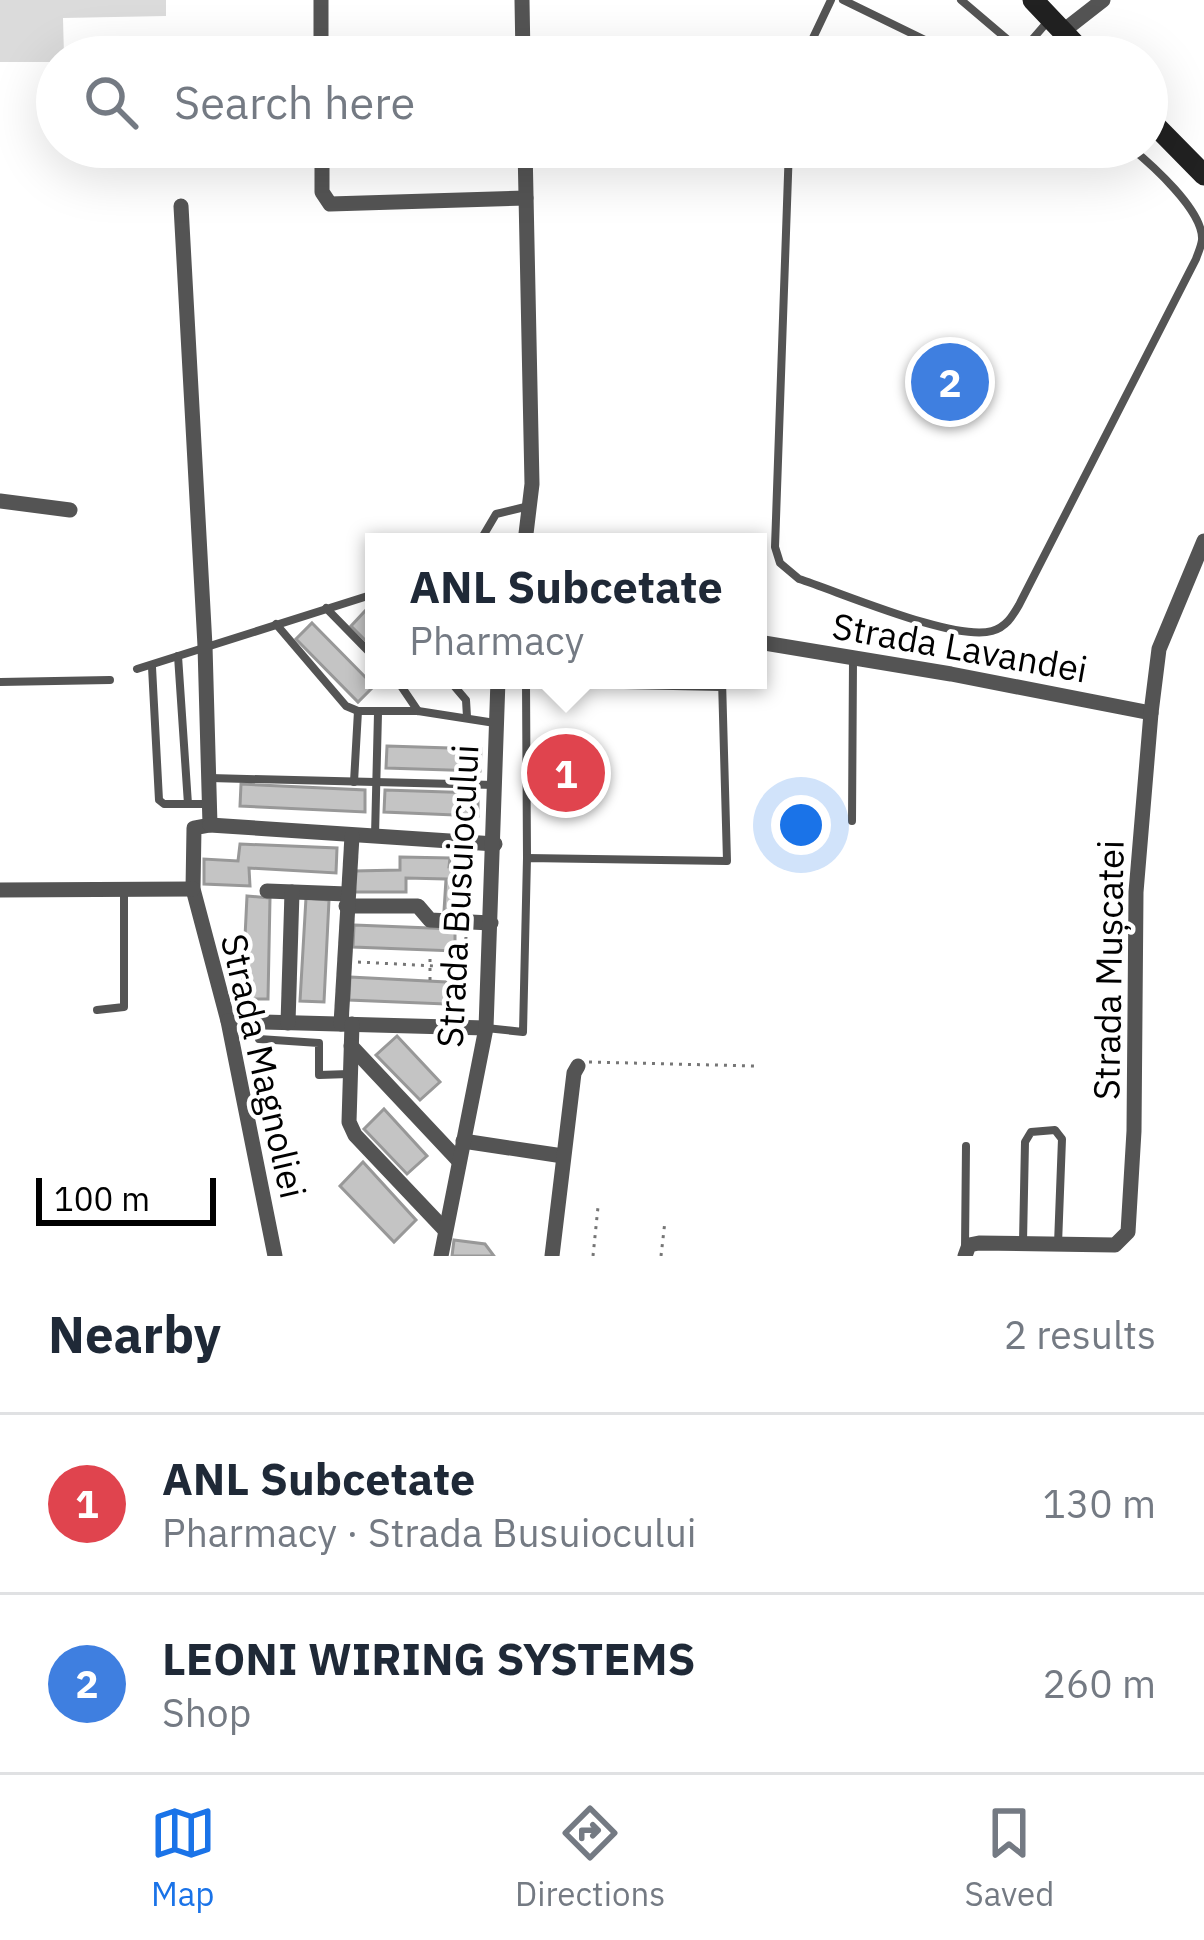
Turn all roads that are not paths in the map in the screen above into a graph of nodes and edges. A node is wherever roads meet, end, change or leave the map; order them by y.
1 (321, 0) edge
2 (522, 0) edge
3 (831, 0) edge
4 (843, 0) edge
5 (961, 0) edge
6 (1033, 0) edge
7 (1103, 0) edge
8 (1056, 25) junction
9 (322, 36) edge
10 (523, 36) edge
11 (814, 36) edge
12 (917, 36) edge
13 (1003, 36) edge
14 (1039, 36) edge
15 (1067, 36) edge
16 (1168, 138) edge
17 (322, 168) edge
18 (525, 168) edge
19 (788, 168) edge
20 (1152, 168) edge
21 (1204, 175) edge
22 (526, 198) junction
23 (181, 206) dead end
24 (0, 501) edge
25 (530, 507) junction
26 (70, 510) dead end
27 (482, 533) edge
28 (526, 533) edge
29 (1204, 541) edge
30 (365, 599) edge
31 (326, 608) junction
32 (276, 624) junction
33 (767, 644) edge
34 (205, 646) junction
35 (365, 648) edge
36 (178, 656) junction
37 (853, 658) junction
38 (152, 667) junction
39 (136, 669) dead end
40 (110, 680) dead end
41 (0, 682) edge
42 (403, 689) edge
43 (457, 689) edge
44 (498, 689) edge
45 (526, 689) edge
46 (722, 689) edge
47 (358, 712) junction
48 (418, 712) junction
49 (378, 713) junction
50 (1150, 713) junction
51 (467, 717) junction
52 (496, 723) junction
53 (208, 778) junction
54 (354, 782) junction
55 (376, 782) junction
56 (495, 785) junction
57 (209, 804) junction
58 (188, 805) junction
59 (852, 821) dead end
60 (210, 825) junction
61 (352, 836) junction
62 (375, 837) junction
63 (495, 844) junction
64 (527, 858) junction
65 (124, 888) junction
66 (193, 889) junction
67 (0, 890) edge
68 (267, 891) dead end
69 (292, 892) junction
70 (346, 900) junction
71 (490, 923) junction
72 (97, 1010) dead end
73 (228, 1021) junction
74 (288, 1023) junction
75 (346, 1024) junction
76 (486, 1028) junction
77 (259, 1039) dead end
78 (351, 1046) junction
79 (578, 1066) road end
80 (349, 1074) junction
81 (463, 1142) junction
82 (966, 1146) dead end
83 (563, 1156) junction
84 (459, 1161) junction
85 (445, 1230) junction
86 (1023, 1243) junction
87 (1058, 1244) junction
88 (965, 1253) edge
89 (275, 1256) edge
90 (441, 1256) edge
91 (552, 1256) edge

1 - 9 street
2 - 10 street
3 - 11 lane
4 - 12 lane
5 - 13 lane
6 - 8 street
7 - 8 street
8 - 14 lane
8 - 15 street
16 - 21 street
17 - 22 street
18 - 22 street
19 - 20 lane
22 - 25 street
23 - 34 street
24 - 26 street
25 - 27 lane
25 - 28 street
29 - 50 street, Strada Mușcatei
30 - 31 lane
31 - 32 lane
31 - 35 lane
32 - 34 lane
32 - 47 lane
33 - 37 street, Strada Lavandei
34 - 36 lane
34 - 53 street
36 - 38 lane
36 - 58 lane
37 - 50 street, Strada Lavandei
37 - 59 lane
38 - 39 lane
38 - 58 lane
40 - 41 lane
42 - 48 lane
43 - 51 lane
44 - 52 street, Strada Busuiocului
45 - 64 lane
46 - 64 lane
47 - 49 lane
47 - 54 lane
48 - 49 lane
48 - 51 lane
49 - 55 lane
50 - 87 street, Strada Mușcatei
51 - 52 lane
52 - 56 street, Strada Busuiocului
53 - 54 lane
53 - 57 street
54 - 55 lane
55 - 56 lane
55 - 62 lane
56 - 63 street, Strada Busuiocului
57 - 58 lane
57 - 60 street
60 - 61 street
60 - 66 street, Strada Magnoliei
61 - 62 street
61 - 70 street
62 - 63 street
63 - 71 street, Strada Busuiocului
64 - 76 lane
65 - 66 street
65 - 67 street
65 - 72 lane
66 - 73 street, Strada Magnoliei
68 - 69 street
69 - 70 street
69 - 74 street
70 - 71 street
70 - 75 street
71 - 76 street, Strada Busuiocului
73 - 74 street
73 - 89 street, Strada Magnoliei
74 - 75 street
75 - 76 street
75 - 78 street
76 - 81 street, Strada Busuiocului
77 - 80 lane
78 - 80 street
78 - 84 street
79 - 83 street
80 - 85 street
81 - 83 street
81 - 84 street, Strada Busuiocului
82 - 88 lane
83 - 91 street
84 - 85 street, Strada Busuiocului
85 - 90 street, Strada Busuiocului
86 - 87 street, Strada Mușcatei
86 - 87 lane
86 - 88 street, Strada Mușcatei

